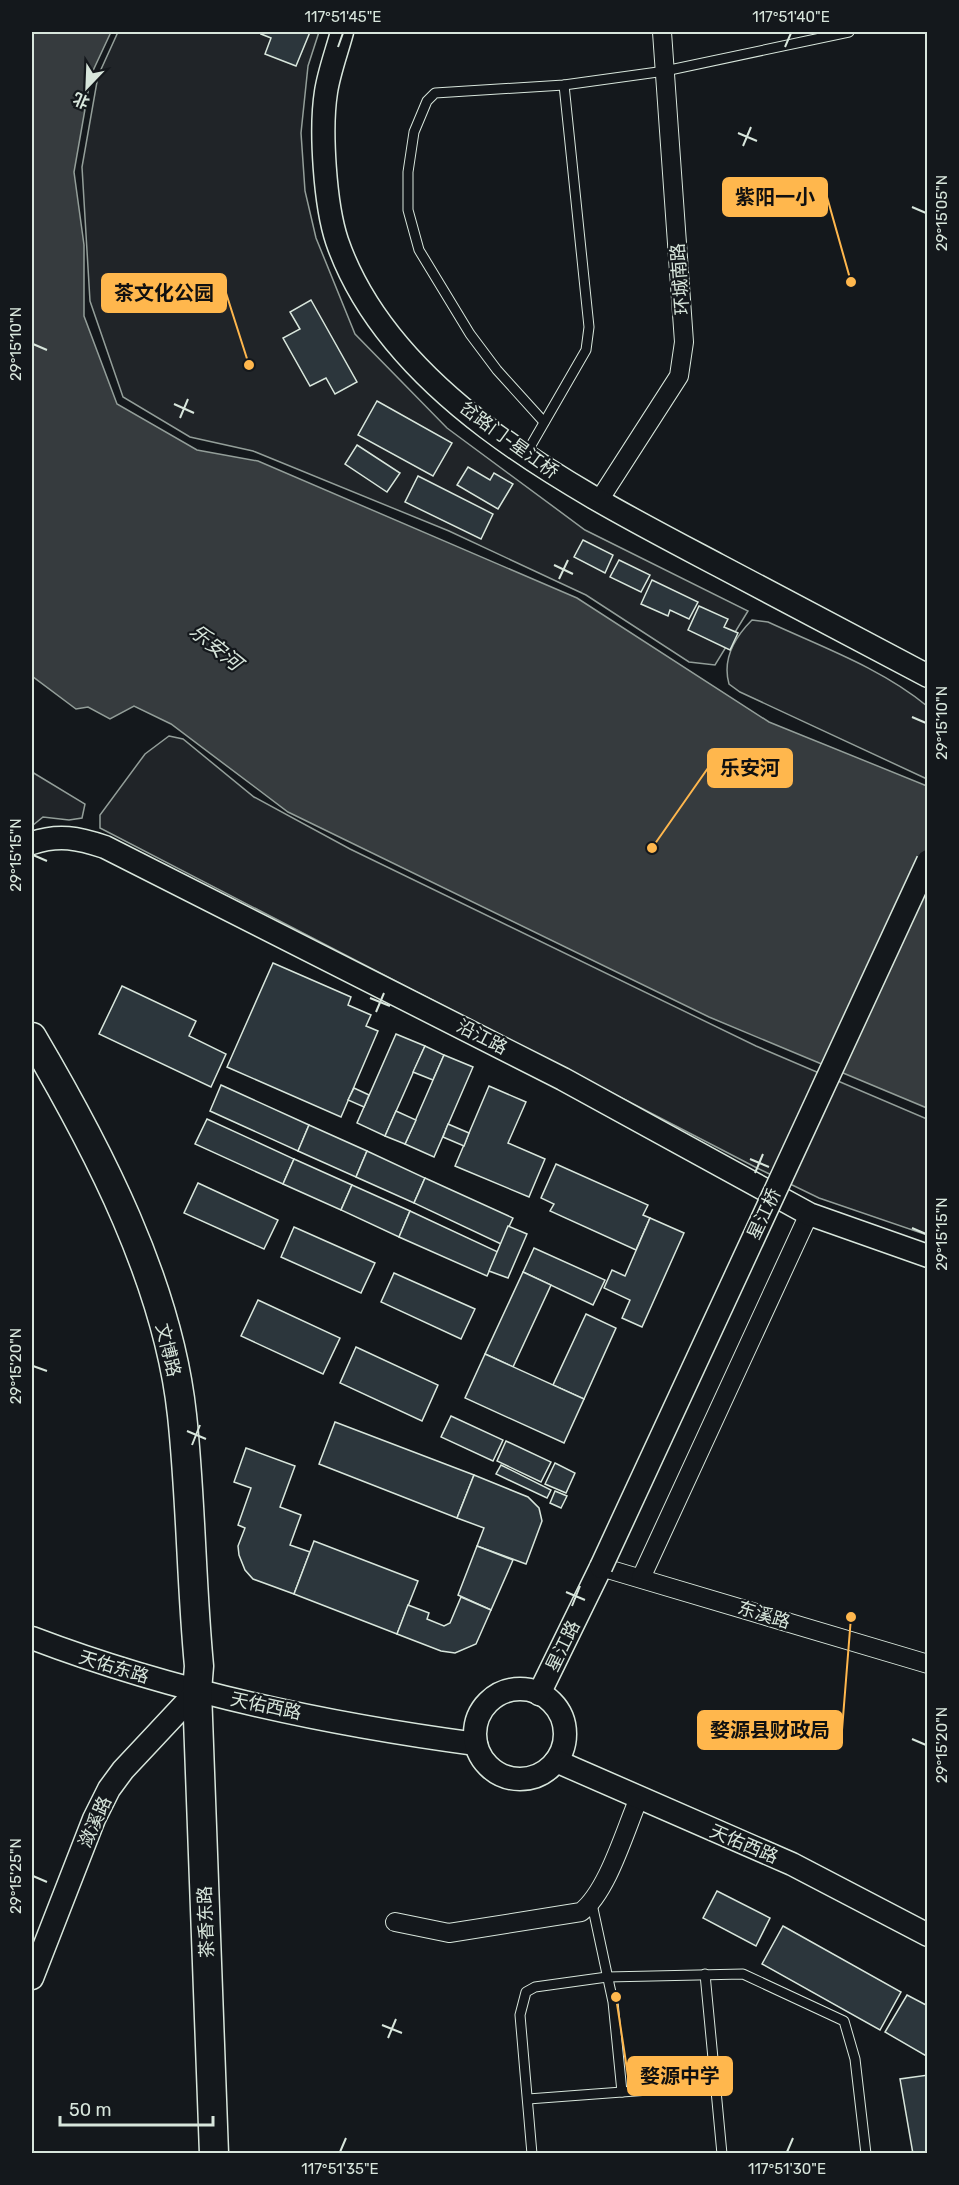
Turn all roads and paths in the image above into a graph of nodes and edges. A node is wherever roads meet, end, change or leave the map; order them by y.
1 (342, 32) edge
2 (662, 32) edge
3 (849, 32) edge
4 (665, 71) junction
5 (564, 85) junction
6 (544, 422) junction
7 (525, 456) junction
8 (598, 502) junction
9 (927, 676) edge
10 (32, 843) edge
11 (927, 861) edge
12 (32, 1036) edge
13 (809, 1214) junction
14 (927, 1256) edge
15 (601, 1567) junction
16 (641, 1578) junction
17 (32, 1638) edge
18 (927, 1664) edge
19 (197, 1691) junction
20 (539, 1694) junction
21 (476, 1744) junction
22 (556, 1761) junction
23 (639, 1798) junction
24 (592, 1904) junction
25 (395, 1922) dead end
26 (927, 1935) edge
27 (705, 1974) junction
28 (607, 1977) junction
29 (32, 1978) edge
30 (716, 2085) junction
31 (622, 2092) junction
32 (528, 2098) junction
33 (214, 2154) edge
34 (532, 2154) edge
35 (722, 2154) edge
36 (866, 2154) edge

1 - 7 street, 岔路门-星江桥
2 - 4 street, 环城南路
3 - 4 lane
4 - 5 lane
4 - 8 street, 环城南路
5 - 6 lane
5 - 6 lane
6 - 7 lane
7 - 8 street, 岔路门-星江桥
8 - 9 street, 岔路门-星江桥
10 - 13 street, 沿江路
11 - 15 street, 星江桥, bridge
12 - 19 main road, 文博路
13 - 14 street, 沿江路
13 - 16 street
15 - 16 street, 东溪路
15 - 20 street, 星江路
16 - 18 street, 东溪路
17 - 19 street, 天佑东路
19 - 21 street, 天佑西路
19 - 29 street, 潋溪路
19 - 33 main road, 茶香东路
20 - 21 street
20 - 22 street
21 - 22 street
22 - 23 street, 天佑西路
23 - 24 street
23 - 26 street, 天佑西路
24 - 25 street
24 - 28 lane
27 - 28 lane
27 - 30 lane
27 - 36 lane
28 - 31 lane
28 - 32 lane
30 - 31 lane
30 - 35 lane
31 - 32 lane
32 - 34 lane

